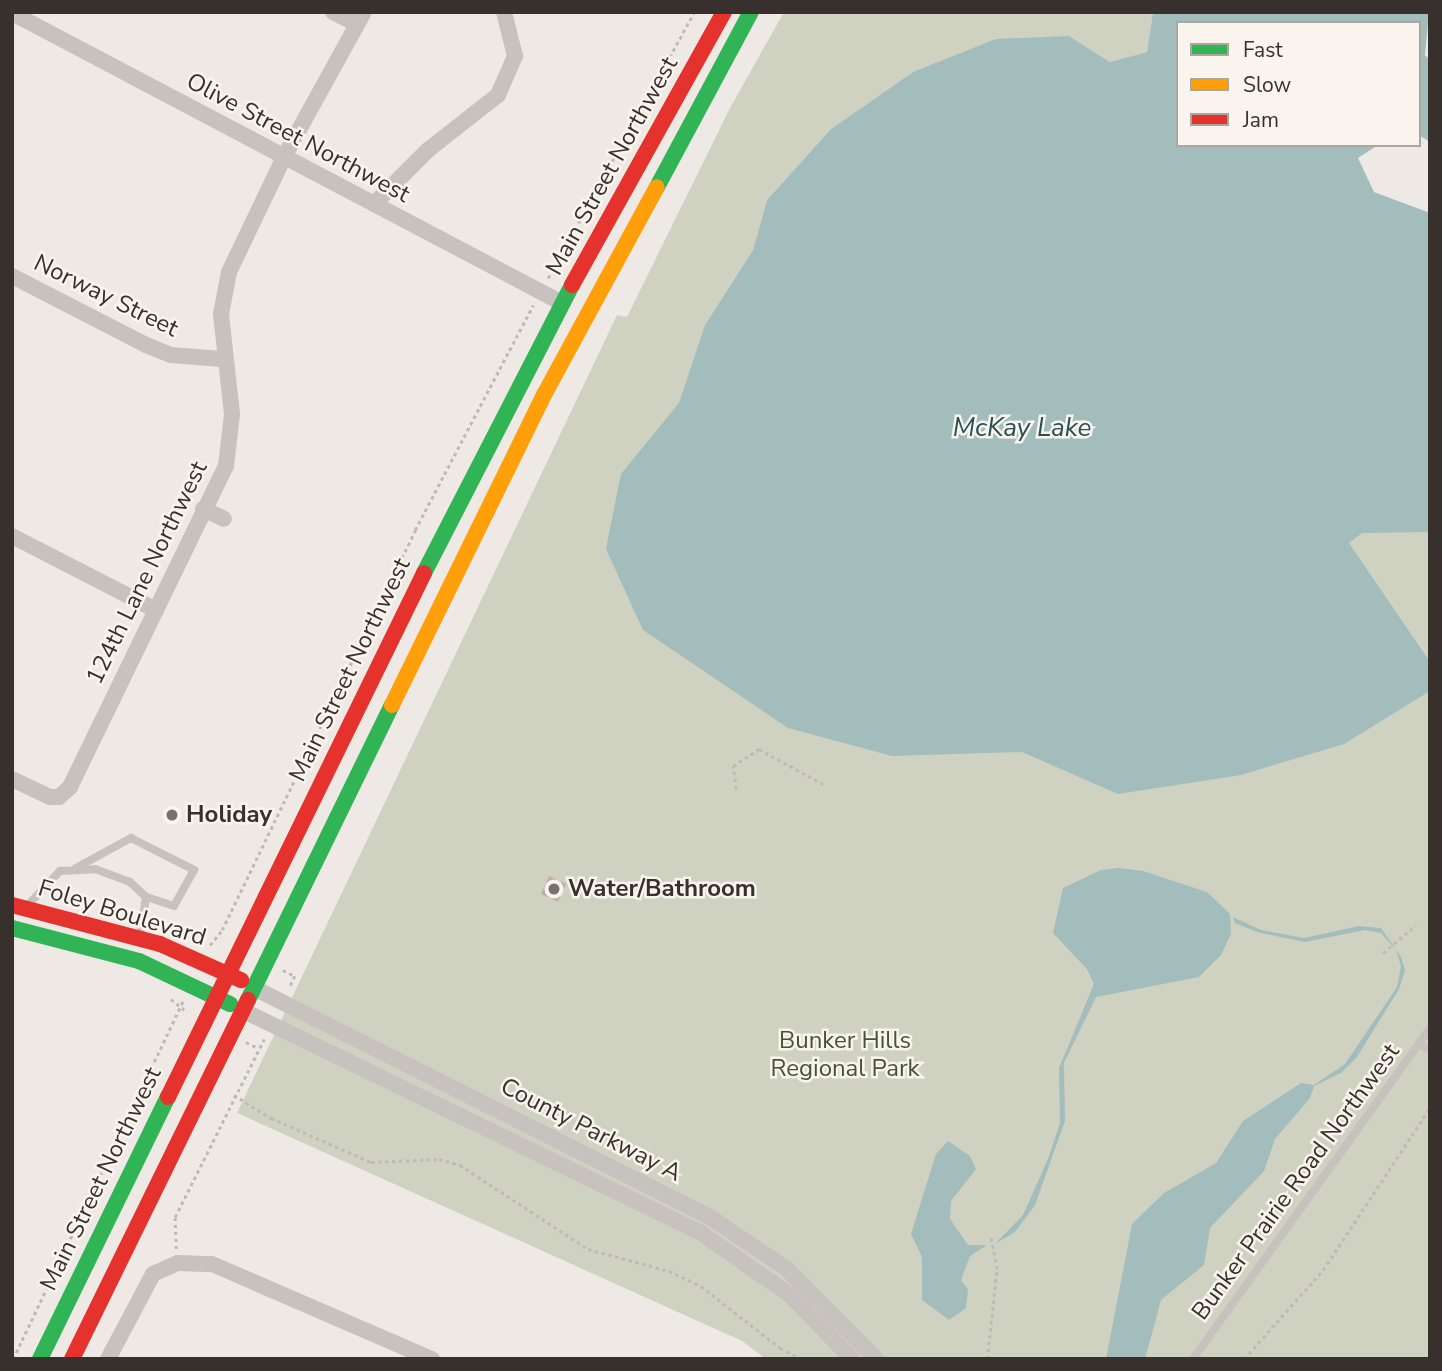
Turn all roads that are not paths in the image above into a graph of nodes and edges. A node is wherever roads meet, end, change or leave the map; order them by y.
1 (333, 12) edge
2 (504, 12) edge
3 (724, 12) edge
4 (751, 12) edge
5 (12, 13) edge
6 (360, 18) edge
7 (285, 155) junction
8 (374, 204) junction
9 (12, 276) edge
10 (562, 303) junction
11 (222, 359) junction
12 (203, 509) junction
13 (225, 519) dead end
14 (12, 536) edge
15 (156, 610) junction
16 (12, 779) edge
17 (76, 868) junction
18 (146, 897) junction
19 (20, 906) edge
20 (12, 928) edge
21 (139, 937) junction
22 (228, 973) junction
23 (254, 988) junction
24 (216, 997) junction
25 (242, 1010) junction
26 (1430, 1028) edge
27 (1419, 1044) junction
28 (1430, 1050) edge
29 (40, 1359) edge
30 (72, 1359) edge
31 (108, 1359) edge
32 (432, 1359) edge
33 (852, 1359) edge
34 (876, 1359) edge
35 (1193, 1359) edge

1 - 6 street
2 - 8 street
3 - 10 main road, Main Street Northwest
4 - 23 main road, Main Street Northwest
5 - 7 street, Olive Street Northwest
6 - 7 street, 124th Lane Northwest
7 - 8 street, Olive Street Northwest
7 - 11 street, 124th Lane Northwest
8 - 10 street, Olive Street Northwest
9 - 11 street, Norway Street
10 - 22 main road, Main Street Northwest
11 - 12 street, 124th Lane Northwest
12 - 13 street
12 - 15 street, 124th Lane Northwest
14 - 15 street
15 - 16 street, 124th Lane Northwest
17 - 18 lane
17 - 18 lane
17 - 19 lane
18 - 21 lane
19 - 21 main road, Foley Boulevard
20 - 24 main road, Foley Boulevard
21 - 22 main road, Foley Boulevard
22 - 23 main road, Foley Boulevard
22 - 24 main road, Main Street Northwest
23 - 25 main road, Main Street Northwest
23 - 34 street, County Parkway A
24 - 25 main road, Foley Boulevard
24 - 29 main road, Main Street Northwest
25 - 30 main road, Main Street Northwest
25 - 33 street, County Parkway A
26 - 27 lane, Bunker Prairie Road Northwest
27 - 28 lane
27 - 35 lane, Bunker Prairie Road Northwest
31 - 32 street

